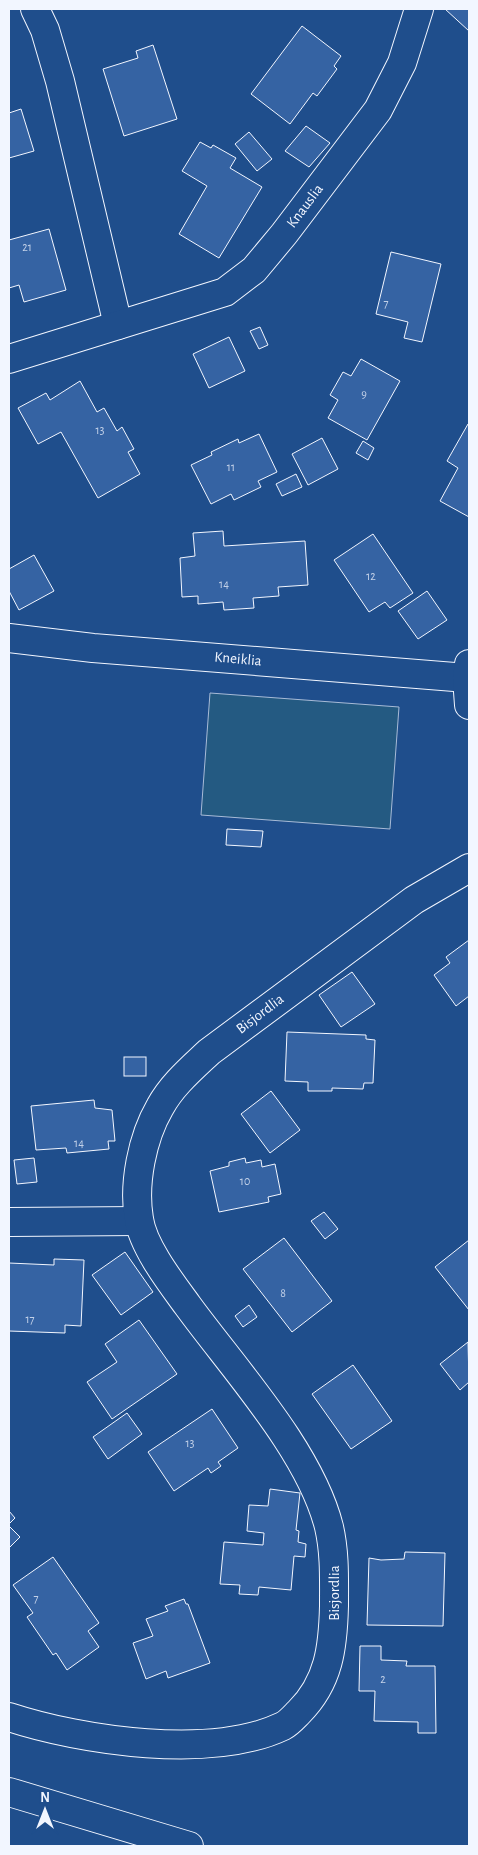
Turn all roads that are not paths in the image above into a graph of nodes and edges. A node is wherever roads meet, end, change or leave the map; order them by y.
1 (35, 9) edge
2 (419, 9) edge
3 (118, 325) junction
4 (9, 359) edge
5 (9, 638) edge
6 (468, 671) edge
7 (469, 705) edge
8 (469, 868) edge
9 (139, 1221) junction
10 (9, 1222) edge
11 (9, 1717) edge
12 (9, 1792) edge
13 (189, 1846) edge

1 - 3 street
2 - 3 street, Knauslia
3 - 4 street, Knauslia
5 - 6 street, Kneiklia
6 - 7 street, Kneiklia
8 - 9 street, Bisjordlia
9 - 10 street
9 - 11 street, Bisjordlia
12 - 13 street

